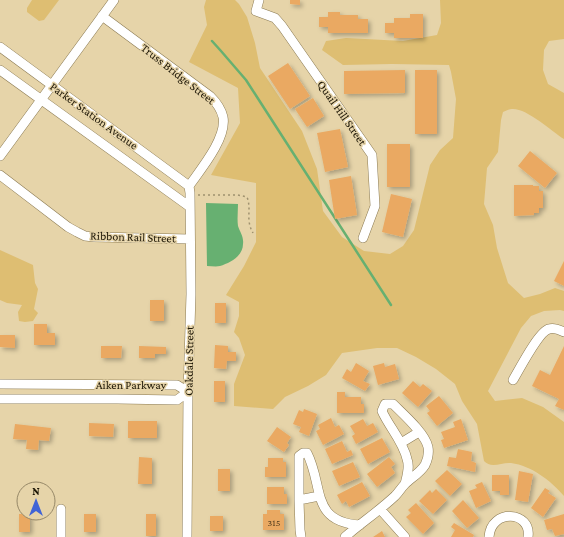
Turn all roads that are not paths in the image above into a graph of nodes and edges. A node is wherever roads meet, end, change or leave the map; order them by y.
1 (114, 0) edge
2 (260, 0) edge
3 (102, 16) junction
4 (0, 47) edge
5 (0, 70) edge
6 (52, 85) junction
7 (41, 100) junction
8 (0, 156) edge
9 (0, 175) edge
10 (189, 186) junction
11 (190, 207) junction
12 (363, 238) dead end
13 (190, 239) junction
14 (564, 332) edge
15 (513, 380) dead end
16 (0, 384) edge
17 (188, 392) junction
18 (0, 399) edge
19 (419, 432) junction
20 (401, 443) junction
21 (405, 484) junction
22 (319, 496) junction
23 (299, 500) junction
24 (61, 509) dead end
25 (380, 509) junction
26 (360, 525) junction
27 (61, 537) edge
28 (187, 537) edge
29 (301, 537) edge
30 (345, 537) edge
31 (405, 537) edge
32 (489, 537) edge
33 (528, 537) edge

1 - 3 street
2 - 12 street, Quail Hill Street
3 - 6 street
3 - 10 street, Truss Bridge Street
4 - 6 street, Parker Station Avenue
5 - 7 street, Parker Station Avenue
6 - 7 street
6 - 10 street, Parker Station Avenue
7 - 8 street
7 - 11 street, Parker Station Avenue
9 - 13 street, Ribbon Rail Street
10 - 11 street, Oakdale Street
11 - 13 street, Oakdale Street
13 - 17 street, Oakdale Street
14 - 15 street
16 - 17 street, Aiken Parkway
17 - 18 street, Aiken Parkway
17 - 28 street, Oakdale Street
19 - 20 street
19 - 20 street
19 - 21 street
20 - 21 street
21 - 25 street
22 - 23 street
22 - 23 street
22 - 26 street
23 - 29 street
24 - 27 street
25 - 26 street
25 - 31 street
26 - 30 street
32 - 33 street

